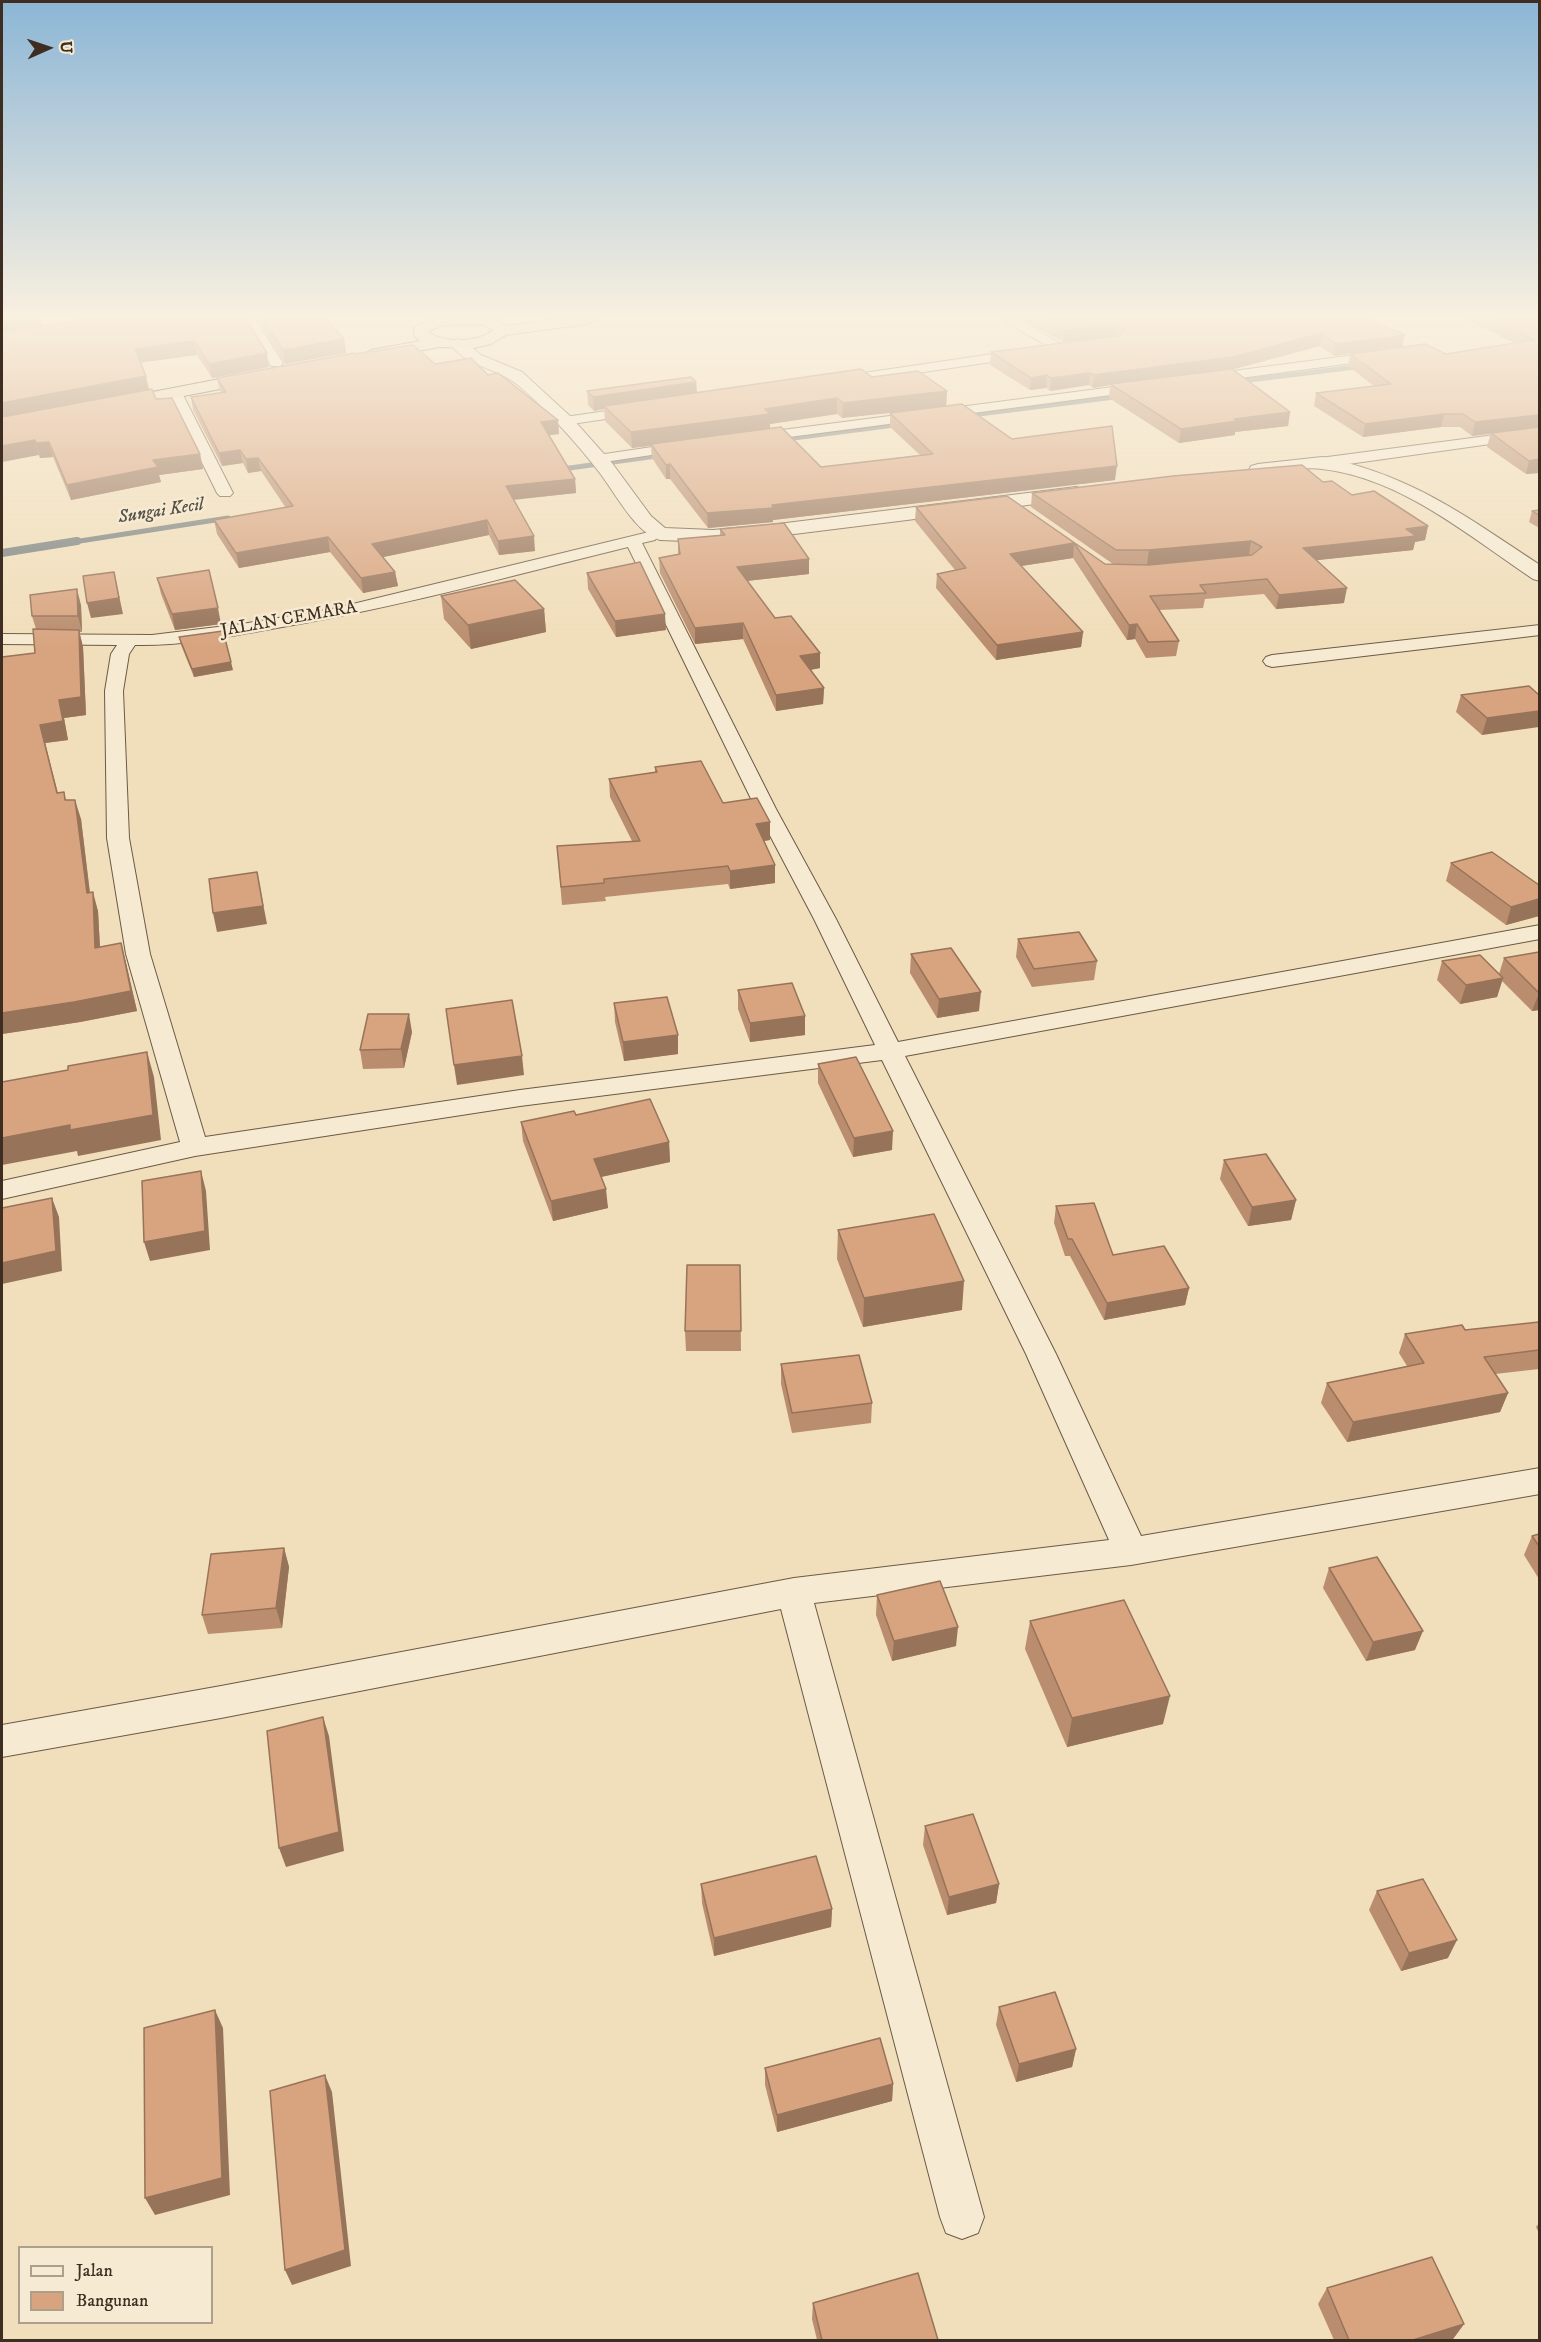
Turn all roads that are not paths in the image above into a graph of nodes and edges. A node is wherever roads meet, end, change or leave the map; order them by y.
1 (192, 428) edge
2 (571, 428) edge
3 (822, 428) edge
4 (1539, 433) edge
5 (739, 439) edge
6 (704, 444) edge
7 (601, 463) junction
8 (1320, 463) junction
9 (1239, 473) edge
10 (1090, 491) edge
11 (225, 493) dead end
12 (1009, 501) junction
13 (1027, 515) edge
14 (660, 534) junction
15 (633, 541) junction
16 (1539, 575) edge
17 (1539, 630) edge
18 (2, 639) edge
19 (130, 640) junction
20 (1272, 661) dead end
21 (1539, 932) edge
22 (890, 1051) junction
23 (195, 1147) junction
24 (2, 1190) edge
25 (1539, 1481) edge
26 (1131, 1551) junction
27 (794, 1592) junction
28 (2, 1741) edge
29 (962, 2217) dead end

1 - 11 street
2 - 7 street
3 - 5 street
4 - 8 street
6 - 7 street
7 - 14 street
8 - 9 street
8 - 16 street
10 - 12 street
12 - 13 street
12 - 14 street
14 - 15 street, JALAN CEMARA
15 - 19 street, JALAN CEMARA
15 - 22 street
17 - 20 street
18 - 19 street, JALAN CEMARA
19 - 23 street
21 - 22 street
22 - 23 street
22 - 26 street
23 - 24 street
25 - 26 street
26 - 27 street
27 - 28 street
27 - 29 street

